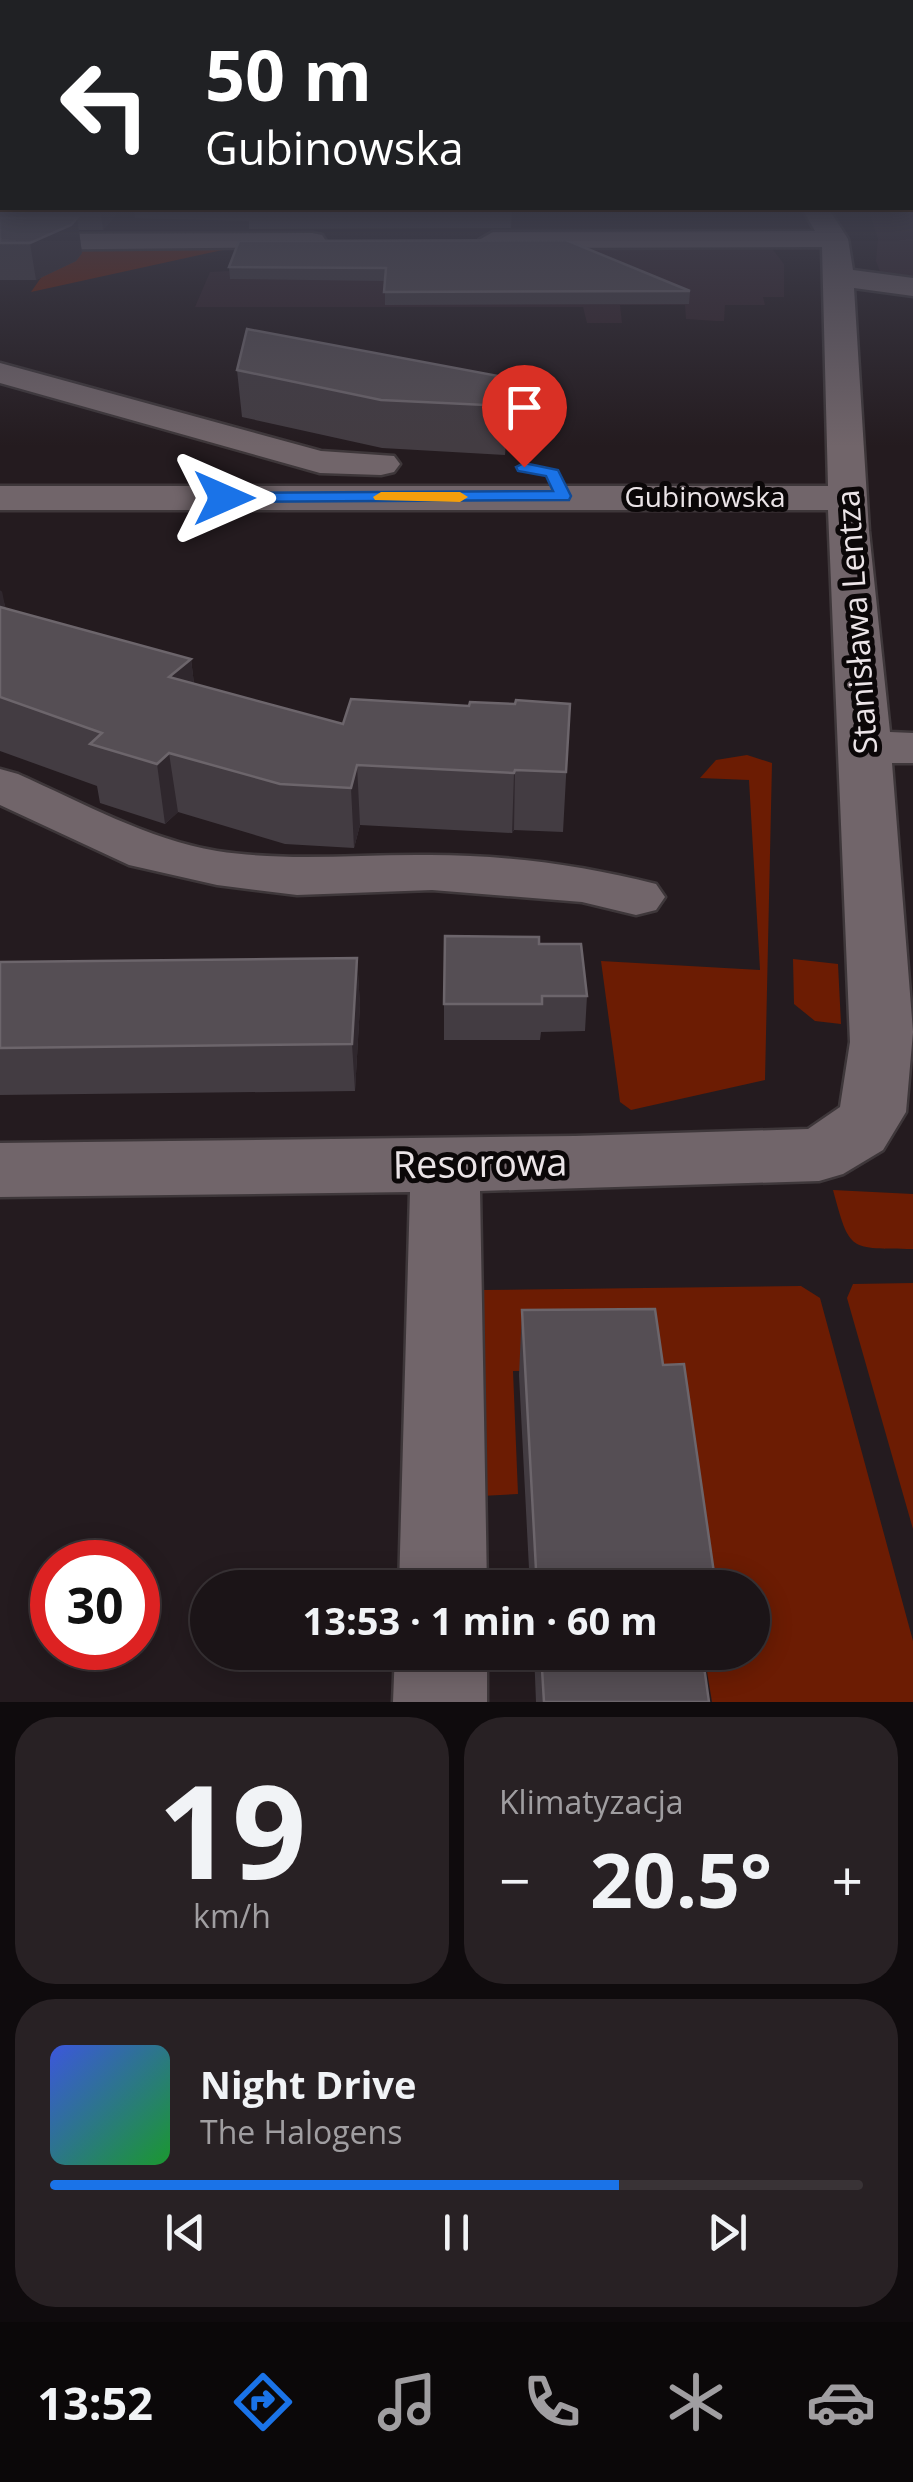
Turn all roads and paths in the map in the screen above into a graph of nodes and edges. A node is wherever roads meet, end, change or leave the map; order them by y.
1 (832, 287) edge
2 (0, 372) edge
3 (563, 496) junction
4 (0, 498) edge
5 (847, 498) junction
6 (890, 748) edge
7 (0, 785) edge
8 (636, 898) dead end
9 (882, 1042) joint
10 (446, 1165) junction
11 (0, 1170) edge
12 (443, 1570) edge
13 (441, 1670) edge
14 (440, 1702) edge

1 - 5 street, Stanisława Lentza
2 - 3 street
3 - 4 street, Gubinowska
3 - 5 street, Gubinowska
5 - 6 street, Stanisława Lentza
6 - 9 street, Stanisława Lentza
7 - 8 street
9 - 10 street, Resorowa
10 - 11 street, Resorowa
10 - 12 street
13 - 14 street

